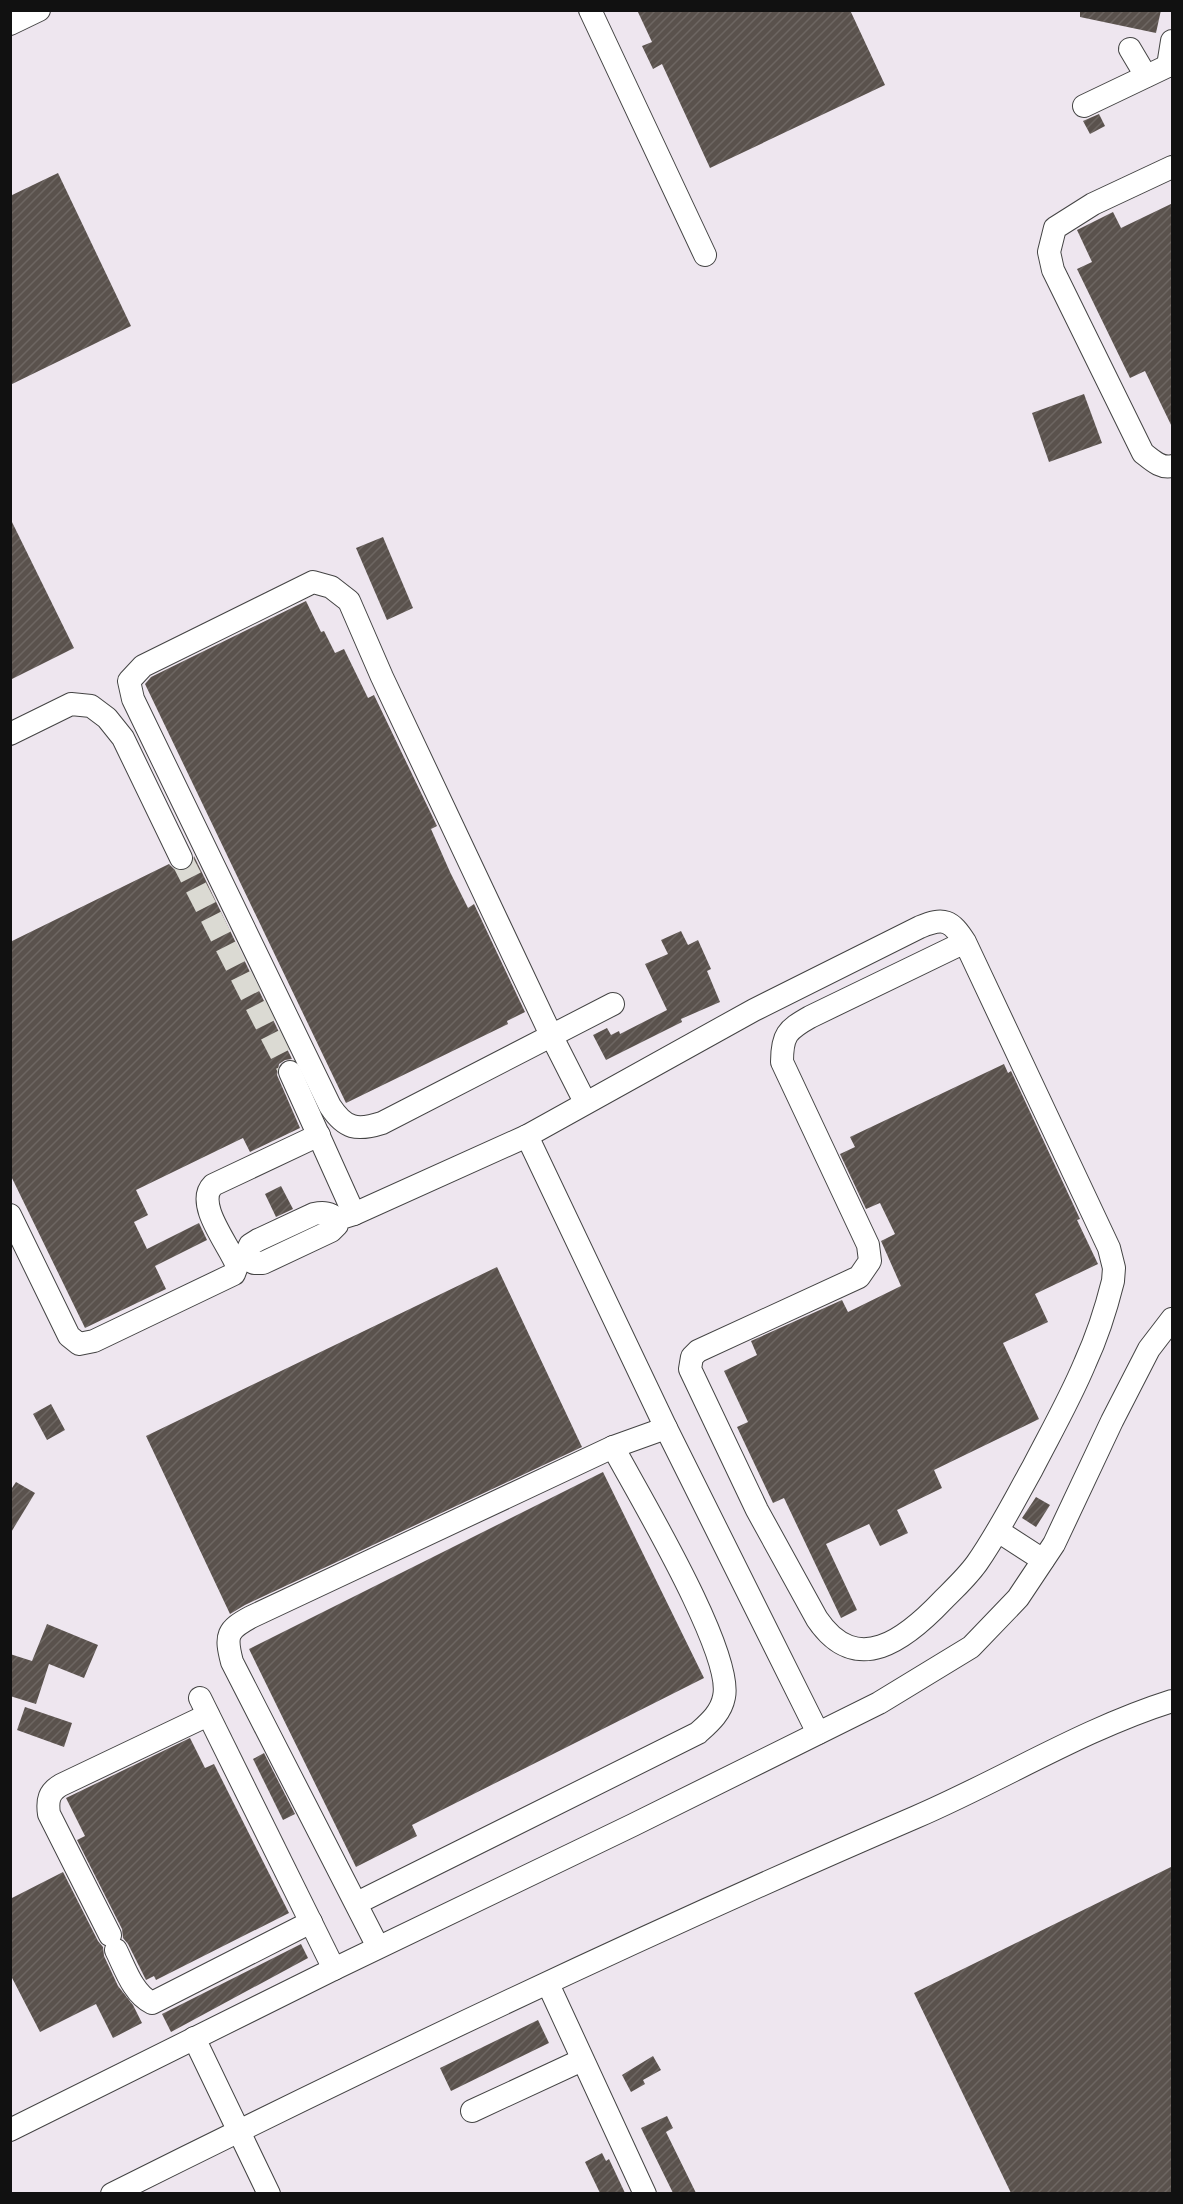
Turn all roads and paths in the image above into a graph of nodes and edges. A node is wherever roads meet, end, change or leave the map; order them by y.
1 (39, 10) edge
2 (590, 10) edge
3 (10, 24) edge
4 (1173, 41) edge
5 (1130, 49) dead end
6 (1170, 65) edge
7 (1146, 76) junction
8 (1084, 106) dead end
9 (1173, 167) edge
10 (705, 255) dead end
11 (1173, 466) edge
12 (10, 734) edge
13 (181, 858) tunnel mouth
14 (964, 942) junction
15 (613, 1004) dead end
16 (551, 1035) junction
17 (290, 1072) tunnel mouth
18 (585, 1102) junction
19 (319, 1135) junction
20 (526, 1136) junction
21 (10, 1215) edge
22 (346, 1217) junction
23 (240, 1260) junction
24 (1173, 1319) edge
25 (666, 1428) junction
26 (613, 1447) junction
27 (998, 1531) junction
28 (1043, 1560) junction
29 (1173, 1701) edge
30 (818, 1733) junction
31 (357, 1903) junction
32 (311, 1922) junction
33 (378, 1947) junction
34 (334, 1969) junction
35 (548, 1984) junction
36 (194, 2038) junction
37 (582, 2060) junction
38 (472, 2111) dead end
39 (13, 2124) edge
40 (238, 2130) junction
41 (112, 2193) edge
42 (269, 2193) edge
43 (645, 2193) edge

1 - 3 street
2 - 10 street
4 - 6 street
5 - 7 street
6 - 7 street
7 - 8 street
9 - 11 street
12 - 13 street
14 - 18 street
14 - 27 street
14 - 27 street
15 - 16 street
16 - 16 street
16 - 18 street
17 - 19 street
18 - 20 street
19 - 22 street
19 - 23 street
20 - 22 street
20 - 25 street
21 - 23 street
22 - 23 street
24 - 28 street
25 - 26 street
25 - 30 street
26 - 31 street
26 - 31 street
27 - 28 street
28 - 30 street
29 - 35 street
30 - 33 street
31 - 33 street
32 - 32 street
32 - 34 street
33 - 34 street
34 - 36 street
35 - 37 street
35 - 40 street
36 - 39 street
36 - 40 street
37 - 38 street
37 - 43 street
40 - 41 street
40 - 42 street

